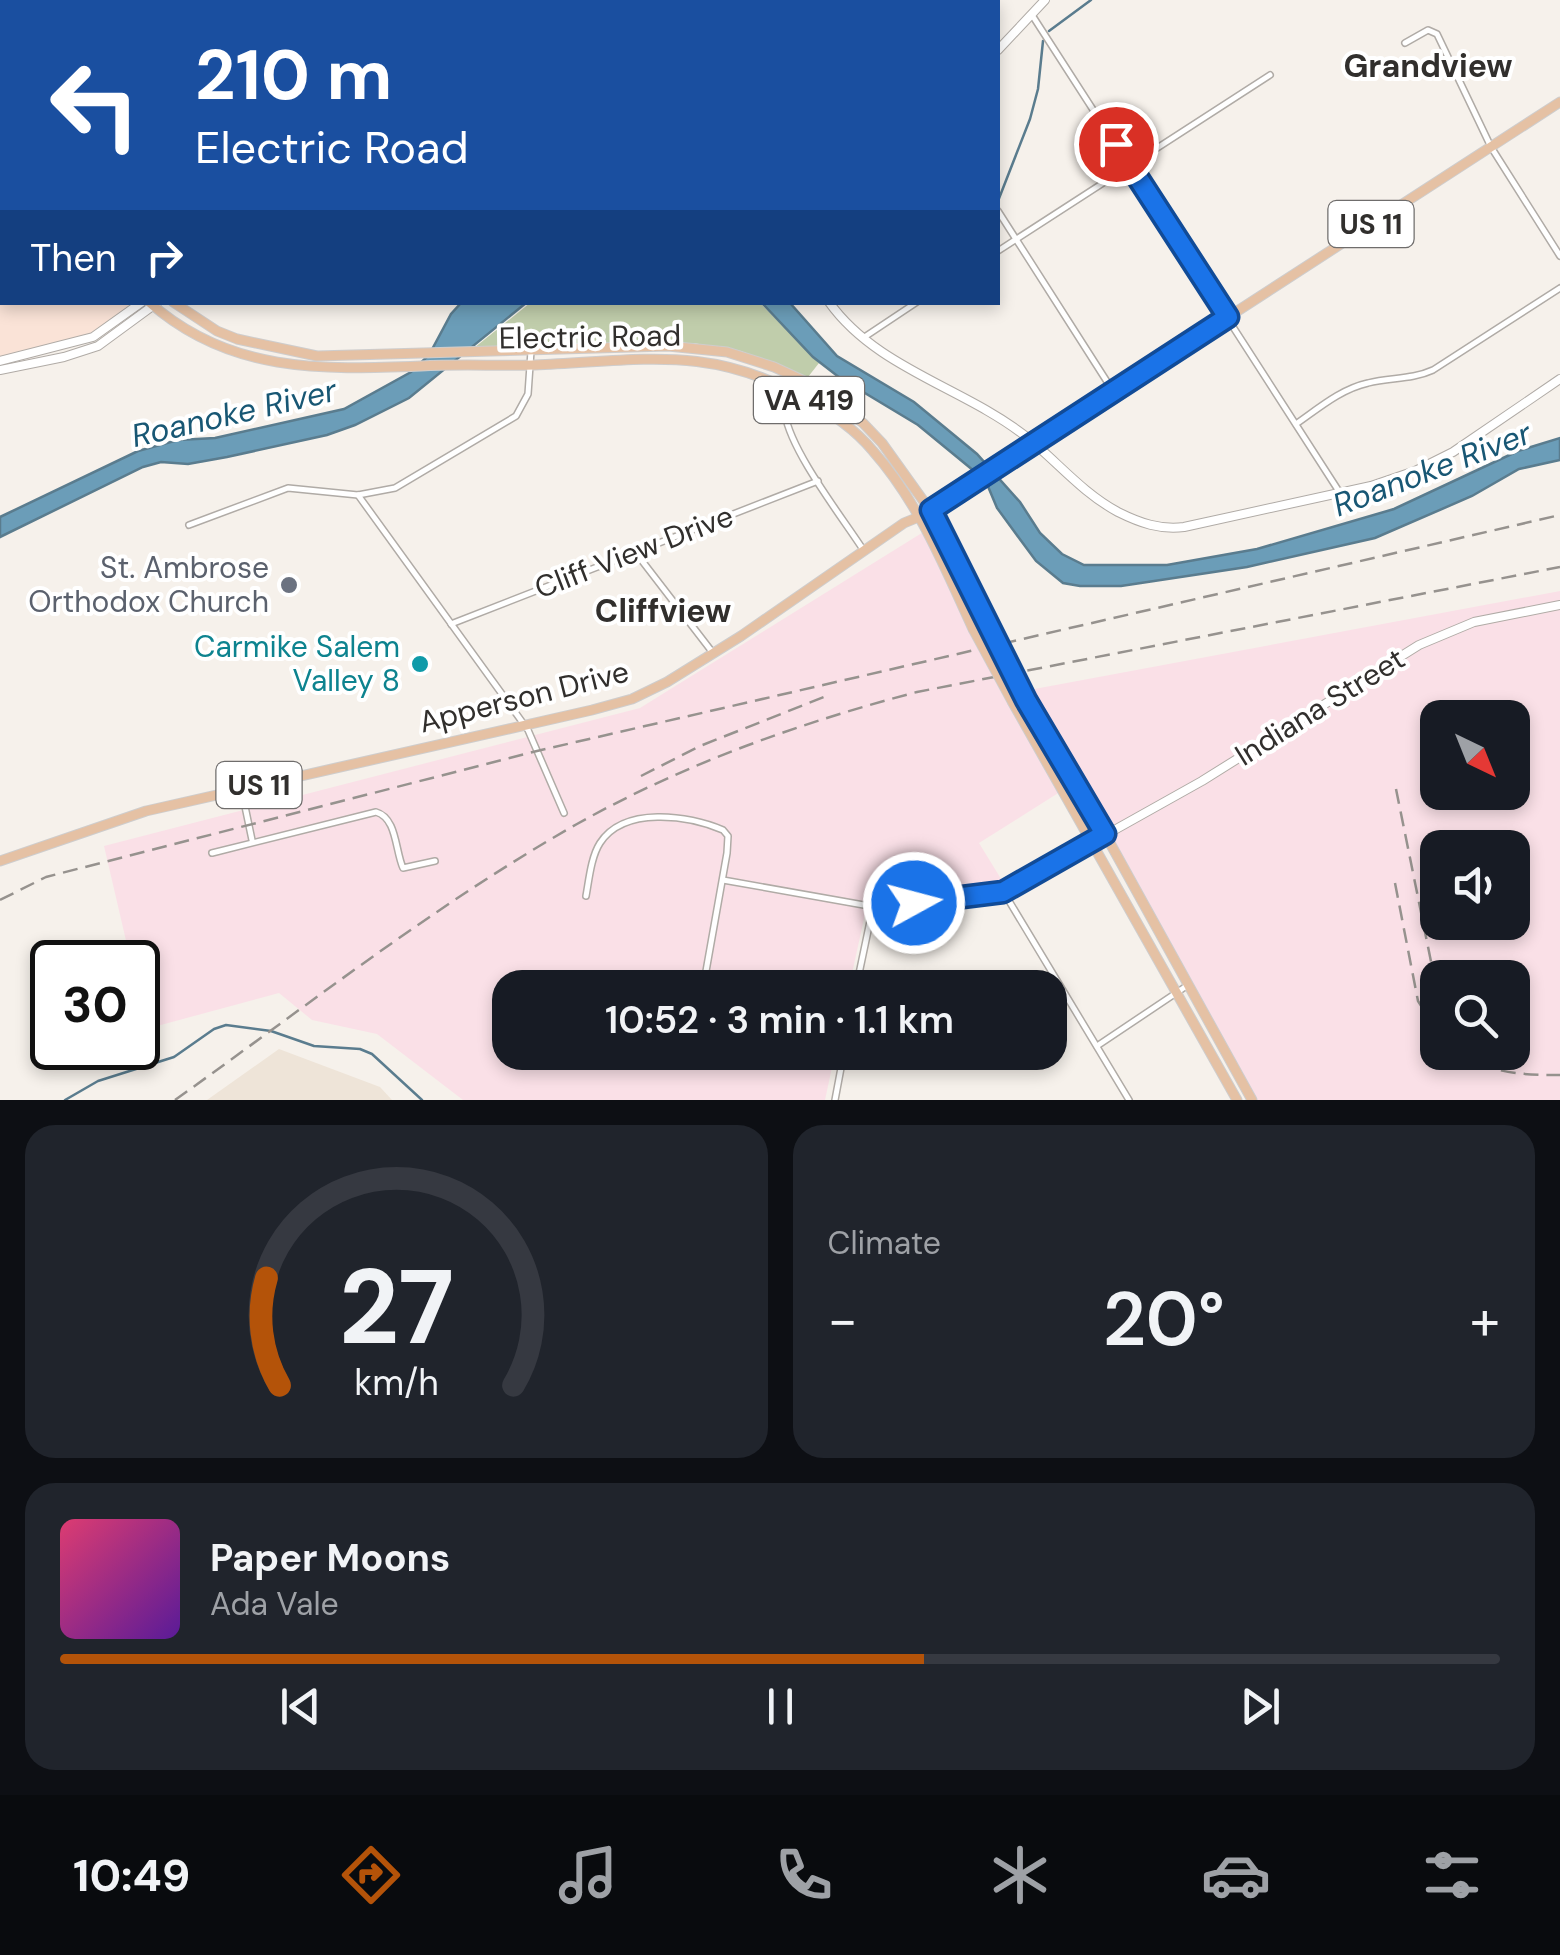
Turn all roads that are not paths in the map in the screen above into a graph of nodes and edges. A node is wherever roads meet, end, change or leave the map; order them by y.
1 (1045, 0) edge
2 (1032, 15) junction
3 (1405, 43) dead end
4 (1000, 48) edge
5 (1270, 74) dead end
6 (1560, 102) edge
7 (1491, 147) junction
8 (1128, 164) junction
9 (1000, 213) edge
10 (1016, 239) junction
11 (1000, 250) edge
12 (1560, 256) edge
13 (1560, 288) edge
14 (149, 305) edge
15 (151, 305) edge
16 (178, 305) edge
17 (832, 305) edge
18 (912, 305) edge
19 (1228, 317) junction
20 (863, 338) junction
21 (531, 351) junction
22 (497, 358) junction
23 (2, 365) edge
24 (530, 365) junction
25 (1560, 378) edge
26 (788, 388) junction
27 (1113, 391) junction
28 (1296, 424) junction
29 (1033, 444) junction
30 (818, 480) junction
31 (1340, 493) junction
32 (358, 495) junction
33 (926, 512) junction
34 (188, 525) dead end
35 (864, 551) junction
36 (636, 553) junction
37 (1560, 604) edge
38 (451, 624) junction
39 (713, 653) junction
40 (524, 726) junction
41 (241, 789) junction
42 (564, 813) dead end
43 (1105, 834) junction
44 (252, 841) junction
45 (1093, 842) junction
46 (212, 852) dead end
47 (0, 861) edge
48 (435, 861) dead end
49 (722, 880) junction
50 (1003, 892) junction
51 (586, 896) dead end
52 (874, 907) junction
53 (706, 970) edge
54 (860, 970) edge
55 (1188, 985) junction
56 (1177, 992) junction
57 (1097, 1046) junction
58 (841, 1070) edge
59 (835, 1100) edge
60 (1129, 1100) edge
61 (1237, 1100) edge
62 (1252, 1100) edge

1 - 2 street
2 - 4 street
2 - 8 street
3 - 7 street
5 - 8 street
6 - 7 main road, Apperson Drive / US 11
7 - 12 street
7 - 19 main road, Apperson Drive / US 11
8 - 10 street
8 - 19 street
9 - 10 street
10 - 11 street
10 - 27 street
13 - 28 street
14 - 23 street
15 - 22 main road, Electric Road / VA 419
16 - 22 main road, Electric Road / VA 419
17 - 20 street
18 - 20 street
19 - 27 main road, Apperson Drive / US 11
19 - 28 street
20 - 29 street
21 - 22 main road, Electric Road / VA 419
21 - 24 street
21 - 33 main road, Electric Road / VA 419
22 - 24 main road, Electric Road / VA 419
24 - 26 main road, Electric Road / VA 419
24 - 32 street
25 - 31 street
26 - 30 street
26 - 33 main road, Electric Road / VA 419
27 - 29 main road, Apperson Drive / US 11
28 - 31 street
29 - 31 street
29 - 33 main road, Apperson Drive / US 11
30 - 35 street
30 - 36 street, Cliff View Drive
32 - 34 street
32 - 38 street
33 - 35 main road, Apperson Drive / US 11
33 - 43 main road, Electric Road / VA 419, bridge
33 - 45 main road, Electric Road / VA 419, bridge
35 - 39 main road, Apperson Drive / US 11
36 - 38 street, Cliff View Drive
36 - 39 street
37 - 43 street, Indiana Street
38 - 40 street
39 - 40 main road, Apperson Drive / US 11
40 - 41 main road, Apperson Drive / US 11
40 - 42 street
41 - 44 street
41 - 47 main road, Apperson Drive / US 11
43 - 45 street, Indiana Street
43 - 55 main road, VA 419
44 - 46 street
44 - 48 street
45 - 50 street
45 - 56 main road, VA 419
49 - 51 street
49 - 52 street
49 - 53 street
50 - 52 street
50 - 57 street
52 - 54 street
55 - 56 street
55 - 62 main road, VA 419
56 - 57 street
56 - 61 main road, VA 419
57 - 60 street
58 - 59 street

